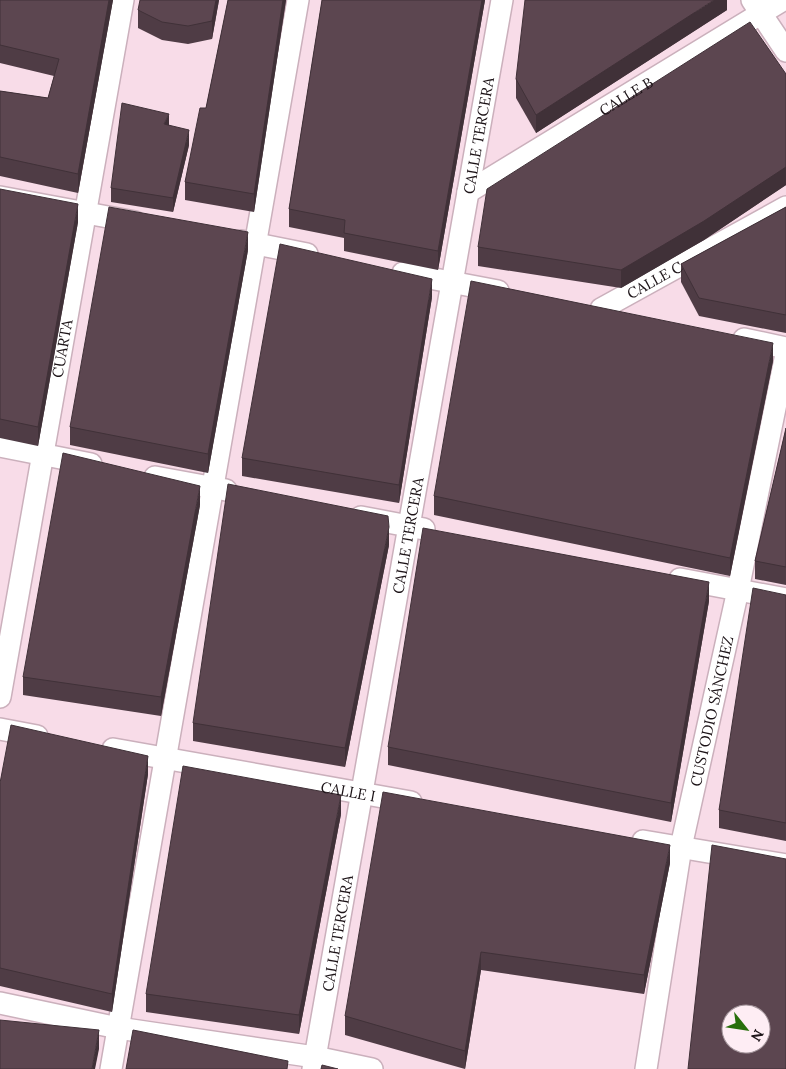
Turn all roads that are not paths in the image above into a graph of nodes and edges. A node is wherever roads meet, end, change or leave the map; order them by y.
1 (123, 0) edge
2 (298, 0) edge
3 (502, 0) edge
4 (783, 0) edge
5 (757, 7) edge
6 (786, 51) edge
7 (468, 192) junction
8 (0, 197) edge
9 (786, 207) edge
10 (86, 213) junction
11 (152, 225) edge
12 (218, 237) edge
13 (255, 244) junction
14 (330, 259) edge
15 (387, 270) edge
16 (453, 283) junction
17 (518, 294) edge
18 (630, 315) edge
19 (728, 335) edge
20 (786, 348) edge
21 (786, 354) edge
22 (0, 446) edge
23 (43, 455) junction
24 (109, 468) edge
25 (137, 473) edge
26 (213, 488) junction
27 (250, 495) edge
28 (344, 514) edge
29 (410, 526) junction
30 (439, 532) edge
31 (660, 575) edge
32 (738, 590) junction
33 (786, 599) edge
34 (0, 697) edge
35 (0, 729) edge
36 (58, 740) edge
37 (97, 746) edge
38 (165, 759) junction
39 (360, 794) junction
40 (428, 805) edge
41 (622, 838) edge
42 (681, 847) junction
43 (786, 865) edge
44 (0, 1003) edge
45 (118, 1028) junction
46 (314, 1063) edge
47 (111, 1069) edge
48 (372, 1069) edge
49 (646, 1069) edge

1 - 10 street, CUARTA
2 - 13 street
3 - 7 street, CALLE TERCERA
4 - 5 street, CALLE B
5 - 6 street
5 - 7 street, CALLE B
7 - 16 street, CALLE TERCERA
8 - 10 street
9 - 18 street, CALLE C
10 - 11 street
10 - 23 street, CUARTA
12 - 13 street
13 - 14 street
13 - 26 street
15 - 16 street
16 - 17 street
16 - 29 street, CALLE TERCERA
19 - 20 street
21 - 32 street, CUSTODIO SÁNCHEZ
22 - 23 street
23 - 24 street
23 - 34 street, CUARTA
25 - 26 street
26 - 27 street
26 - 38 street
28 - 29 street
29 - 30 street
29 - 39 street, CALLE TERCERA
31 - 32 street
32 - 33 street
32 - 42 street, CUSTODIO SÁNCHEZ
35 - 36 street
37 - 38 street, CALLE I
38 - 39 street, CALLE I
38 - 45 street
39 - 40 street, CALLE I
39 - 46 street, CALLE TERCERA
41 - 42 street
42 - 43 street
42 - 49 street, CUSTODIO SÁNCHEZ
44 - 45 street
45 - 46 street
45 - 47 street
46 - 48 street

